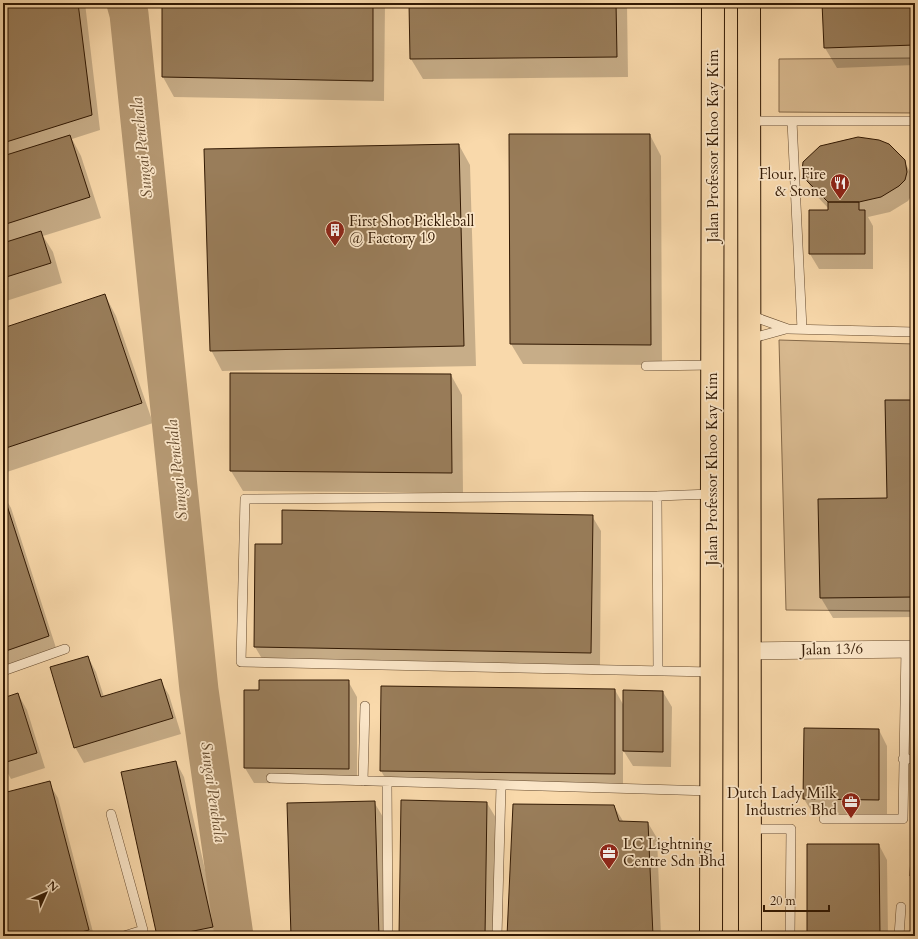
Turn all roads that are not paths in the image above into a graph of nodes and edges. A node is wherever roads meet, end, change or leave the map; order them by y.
1 (713, 3) edge
2 (749, 3) edge
3 (749, 121) junction
4 (792, 121) junction
5 (915, 121) edge
6 (749, 315) junction
7 (788, 328) junction
8 (802, 329) junction
9 (915, 332) edge
10 (749, 339) junction
11 (712, 365) junction
12 (646, 366) dead end
13 (712, 494) junction
14 (657, 496) junction
15 (910, 648) edge
16 (65, 650) dead end
17 (750, 651) junction
18 (3, 671) edge
19 (658, 671) junction
20 (712, 672) junction
21 (365, 706) dead end
22 (903, 759) junction
23 (915, 759) edge
24 (271, 778) dead end
25 (363, 781) junction
26 (387, 782) junction
27 (501, 786) junction
28 (711, 791) junction
29 (111, 814) dead end
30 (824, 819) dead end
31 (750, 829) junction
32 (901, 907) dead end
33 (124, 936) edge
34 (388, 936) edge
35 (497, 936) edge
36 (711, 936) edge
37 (750, 936) edge
38 (790, 936) edge
39 (900, 936) edge

1 - 11 main road, Jalan Professor Khoo Kay Kim
2 - 3 main road
3 - 4 lane
3 - 6 main road
4 - 5 lane
4 - 8 lane
6 - 7 lane
6 - 10 main road
7 - 8 lane
7 - 10 lane
8 - 9 lane
10 - 17 main road
11 - 12 lane
11 - 13 main road, Jalan Professor Khoo Kay Kim
13 - 14 lane
13 - 20 main road, Jalan Professor Khoo Kay Kim
14 - 19 lane
14 - 19 lane
15 - 17 street, Jalan 13/6
15 - 22 lane
16 - 18 lane
17 - 31 main road
19 - 20 lane
20 - 28 main road, Jalan Professor Khoo Kay Kim
21 - 25 lane
22 - 23 lane
22 - 30 lane
24 - 25 lane
25 - 26 lane
26 - 27 lane
26 - 34 lane
27 - 28 lane
27 - 35 lane
28 - 36 main road, Jalan Professor Khoo Kay Kim
29 - 33 lane
31 - 37 main road
31 - 38 lane
32 - 39 lane

